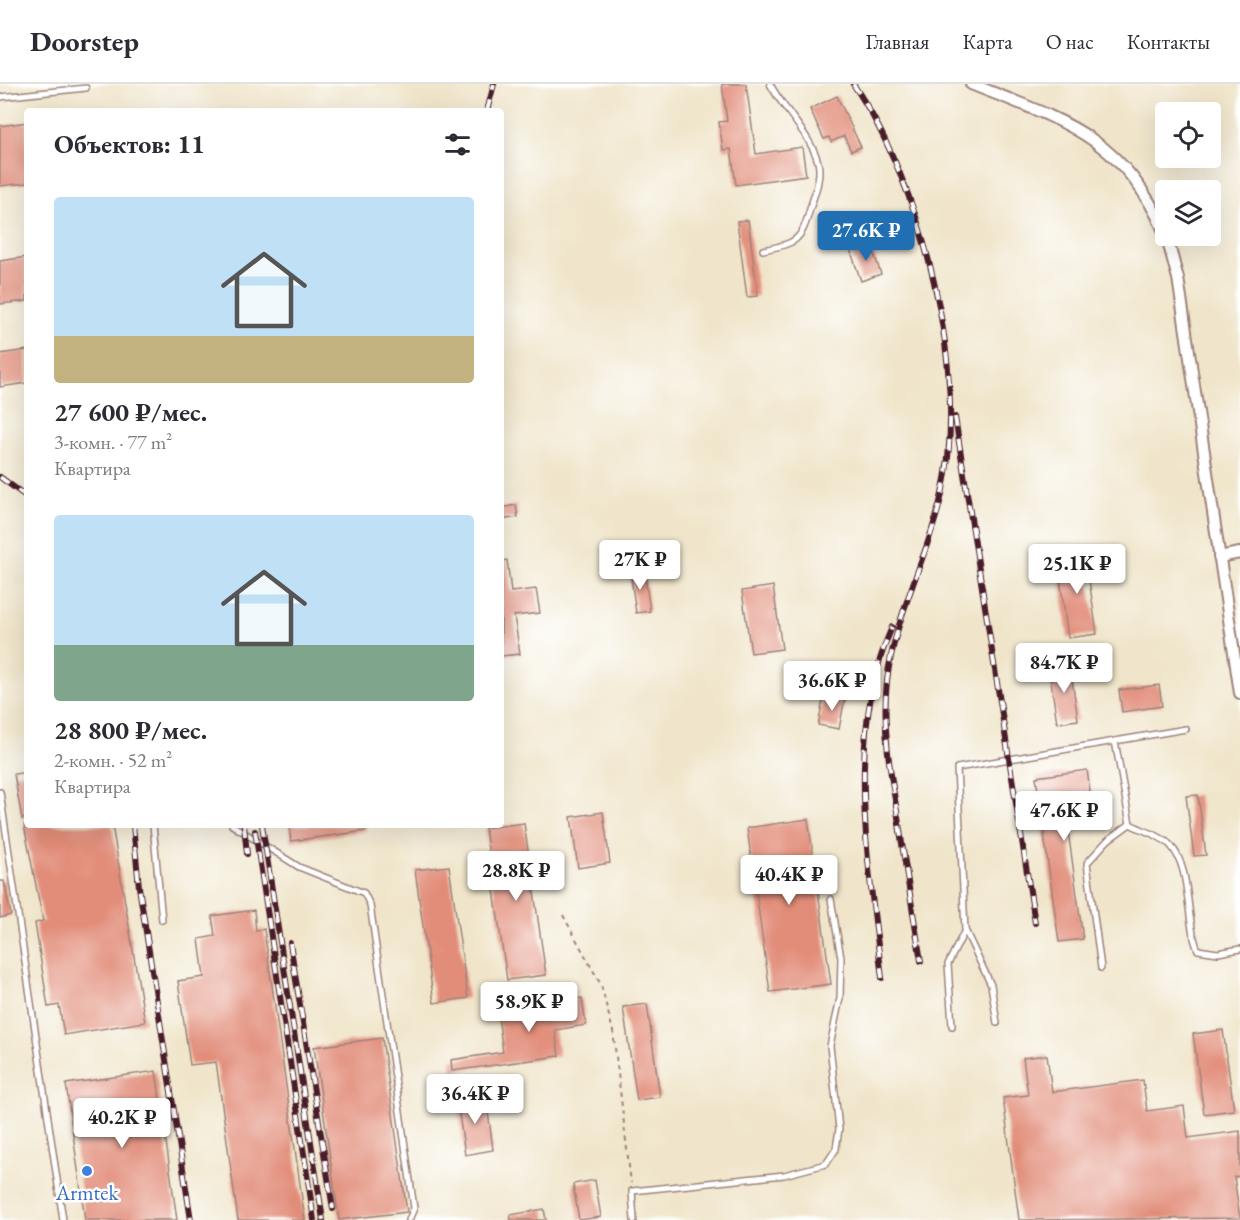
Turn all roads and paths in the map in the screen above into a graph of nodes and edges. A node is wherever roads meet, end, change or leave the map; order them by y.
1 (770, 84) edge
2 (971, 84) edge
3 (86, 88) dead end
4 (0, 97) edge
5 (763, 250) dead end
6 (1240, 553) edge
7 (1219, 557) junction
8 (1240, 693) edge
9 (1186, 729) dead end
10 (1115, 741) junction
11 (0, 792) edge
12 (1130, 824) junction
13 (153, 828) edge
14 (237, 828) edge
15 (831, 899) dead end
16 (563, 915) dead end
17 (162, 920) dead end
18 (965, 930) junction
19 (1240, 949) edge
20 (1101, 968) dead end
21 (997, 1023) dead end
22 (952, 1026) dead end
23 (632, 1191) junction
24 (63, 1220) edge
25 (409, 1220) edge
26 (634, 1220) edge

1 - 5 lane
2 - 7 street
3 - 4 lane
6 - 7 street
7 - 8 street
9 - 10 lane
10 - 12 lane
10 - 18 lane
11 - 24 lane
12 - 19 lane
12 - 20 lane
13 - 17 lane
14 - 25 lane
15 - 23 lane
16 - 23 path
18 - 21 lane
18 - 22 lane
23 - 26 lane

